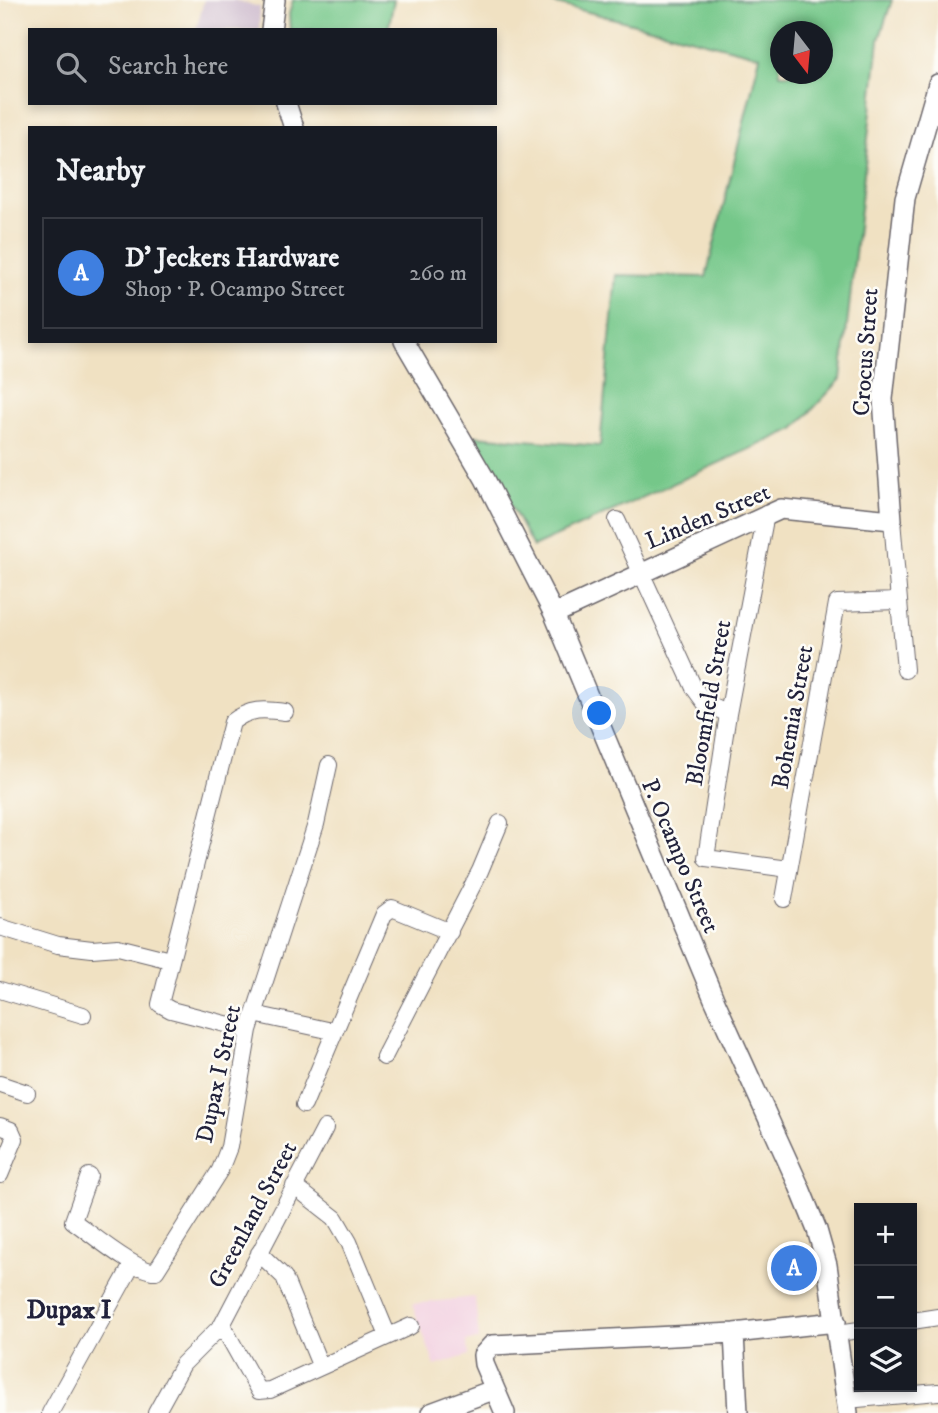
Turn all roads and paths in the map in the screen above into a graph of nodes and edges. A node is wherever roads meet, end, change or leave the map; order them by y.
1 (275, 0) edge
2 (271, 28) edge
3 (938, 84) edge
4 (287, 105) edge
5 (293, 126) edge
6 (405, 343) edge
7 (766, 514) junction
8 (617, 520) dead end
9 (892, 520) junction
10 (643, 572) junction
11 (898, 601) junction
12 (554, 614) junction
13 (905, 670) dead end
14 (285, 712) dead end
15 (728, 714) junction
16 (329, 765) dead end
17 (500, 823) dead end
18 (789, 869) junction
19 (784, 898) dead end
20 (0, 927) edge
21 (450, 932) junction
22 (170, 960) junction
23 (0, 989) edge
24 (83, 1016) dead end
25 (251, 1022) junction
26 (332, 1031) junction
27 (384, 1057) dead end
28 (0, 1084) edge
29 (27, 1093) dead end
30 (303, 1105) dead end
31 (0, 1126) edge
32 (326, 1128) dead end
33 (0, 1175) edge
34 (89, 1176) dead end
35 (294, 1186) junction
36 (259, 1253) junction
37 (132, 1265) junction
38 (938, 1317) edge
39 (917, 1320) edge
40 (222, 1325) junction
41 (411, 1326) dead end
42 (837, 1328) junction
43 (854, 1330) edge
44 (734, 1333) junction
45 (388, 1336) junction
46 (320, 1365) junction
47 (493, 1390) junction
48 (938, 1392) edge
49 (847, 1407) edge
50 (50, 1413) edge
51 (156, 1413) edge
52 (431, 1413) edge
53 (505, 1413) edge
54 (738, 1413) edge

1 - 2 street
3 - 9 street, Crocus Street
4 - 5 street
6 - 12 street, P. Ocampo Street
7 - 9 street, Linden Street
7 - 10 street, Linden Street
7 - 15 street, Bloomfield Street
8 - 10 street
9 - 11 street, Crocus Street
10 - 12 street, Linden Street
10 - 15 street
11 - 13 street, Crocus Street
11 - 18 street, Bohemia Street
12 - 42 street, P. Ocampo Street
14 - 22 street
15 - 18 street, Bloomfield Street
16 - 25 street, Dupax I Street
17 - 21 street
18 - 19 street, Bohemia Street
20 - 22 street
21 - 26 street
21 - 27 street
22 - 25 street
23 - 24 street
25 - 26 street
25 - 37 street, Dupax I Street
26 - 30 street
28 - 29 street
31 - 33 street
32 - 35 street, Greenland Street
34 - 37 street
35 - 36 street, Greenland Street
35 - 45 street
36 - 40 street, Greenland Street
36 - 46 street
37 - 50 street
38 - 39 street
40 - 46 street
40 - 51 street, Greenland Street
41 - 45 street
42 - 43 street
42 - 44 street
42 - 49 street, P. Ocampo Street
44 - 47 street
44 - 54 street
45 - 46 street
47 - 52 street
47 - 53 street
48 - 49 street

